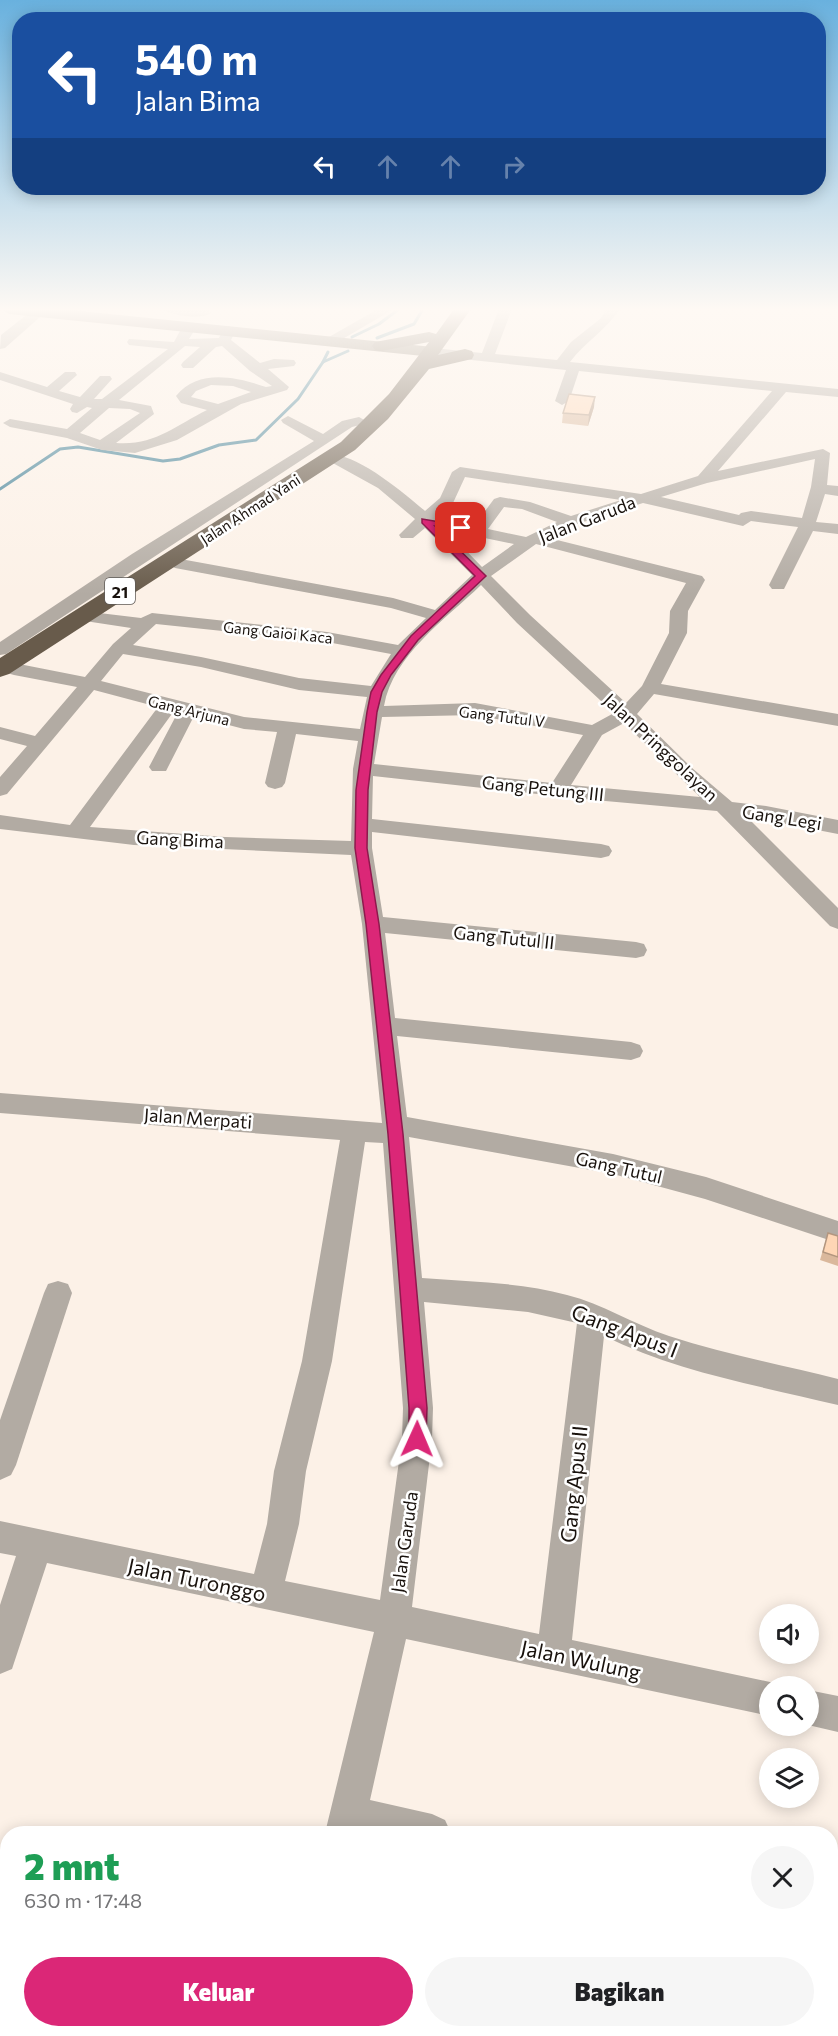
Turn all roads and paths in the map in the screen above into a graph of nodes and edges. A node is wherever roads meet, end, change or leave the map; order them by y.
1 (35, 404) edge
2 (82, 404) edge
3 (104, 404) edge
4 (116, 404) edge
5 (201, 404) edge
6 (230, 404) edge
7 (376, 404) edge
8 (389, 404) edge
9 (399, 404) edge
10 (768, 404) edge
11 (219, 409) junction
12 (288, 420) dead end
13 (359, 421) junction
14 (53, 430) junction
15 (70, 434) junction
16 (324, 441) junction
17 (102, 446) junction
18 (336, 459) junction
19 (703, 479) junction
20 (817, 489) junction
21 (838, 491) edge
22 (635, 499) junction
23 (236, 514) junction
24 (425, 521) junction
25 (571, 521) junction
26 (809, 525) junction
27 (838, 529) edge
28 (478, 531) junction
29 (406, 535) dead end
30 (531, 541) junction
31 (175, 563) junction
32 (481, 576) junction
33 (778, 585) dead end
34 (103, 607) junction
35 (438, 616) junction
36 (148, 621) junction
37 (119, 648) junction
38 (0, 650) edge
39 (402, 651) junction
40 (4, 668) edge
41 (91, 684) junction
42 (650, 688) junction
43 (374, 702) junction
44 (179, 707) junction
45 (626, 714) junction
46 (838, 720) edge
47 (287, 729) junction
48 (595, 731) junction
49 (0, 733) edge
50 (367, 736) junction
51 (39, 742) junction
52 (159, 767) dead end
53 (363, 769) junction
54 (275, 783) dead end
55 (0, 790) edge
56 (558, 790) junction
57 (725, 807) junction
58 (0, 822) edge
59 (361, 824) junction
60 (838, 827) edge
61 (76, 832) junction
62 (361, 848) junction
63 (601, 851) dead end
64 (838, 921) edge
65 (373, 924) junction
66 (636, 950) dead end
67 (383, 1026) junction
68 (631, 1051) dead end
69 (0, 1103) edge
70 (395, 1129) junction
71 (354, 1131) junction
72 (838, 1232) edge
73 (408, 1289) junction
74 (58, 1293) dead end
75 (592, 1315) junction
76 (838, 1392) edge
77 (0, 1465) edge
78 (0, 1537) edge
79 (36, 1545) junction
80 (266, 1594) junction
81 (393, 1620) junction
82 (554, 1653) junction
83 (0, 1657) edge
84 (759, 1697) edge
85 (819, 1710) edge
86 (838, 1714) edge
87 (347, 1824) edge
88 (366, 1826) edge

1 - 14 street
2 - 14 street
3 - 15 street
4 - 17 street
5 - 11 street
6 - 11 street
7 - 13 highway, Jalan Ahmad Yani / 21
8 - 23 highway, Jalan Ahmad Yani / 21
9 - 18 street
10 - 19 street
11 - 17 street
12 - 16 street
13 - 16 street
13 - 23 highway, Jalan Ahmad Yani / 21
14 - 15 street
15 - 17 street
16 - 38 street
18 - 24 street, Jalan Pringgolayan
18 - 31 street
19 - 20 street, Jalan Garuda
19 - 22 street, Jalan Garuda
20 - 21 street
20 - 26 street
22 - 24 street
22 - 25 street, Jalan Garuda
22 - 26 street
23 - 34 highway, Jalan Ahmad Yani / 21
23 - 40 highway, Jalan Ahmad Yani / 21
24 - 28 street
24 - 29 street
24 - 32 street, Jalan Pringgolayan
25 - 28 street
25 - 30 street, Jalan Garuda
26 - 27 street
26 - 33 street
28 - 30 street
30 - 32 street, Jalan Garuda
30 - 42 street
31 - 34 street
31 - 35 street
32 - 35 street, Jalan Garuda
32 - 45 street, Jalan Pringgolayan
34 - 36 street, Gang Gaioi Kaca
34 - 40 highway, Jalan Ahmad Yani / 21
35 - 39 street, Jalan Garuda
36 - 37 street
36 - 39 street, Gang Gaioi Kaca
37 - 41 street
37 - 43 street, Gang Tutul V
39 - 43 street, Jalan Garuda
40 - 41 street, Gang Arjuna
41 - 44 street, Gang Arjuna
41 - 51 street
42 - 45 street
42 - 46 street
43 - 48 street, Gang Tutul V
43 - 50 street, Jalan Garuda
44 - 47 street, Gang Arjuna
44 - 52 street
44 - 61 street
45 - 48 street
45 - 57 street, Jalan Pringgolayan
47 - 50 street, Gang Arjuna
47 - 54 street
48 - 56 street
49 - 51 street
50 - 53 street, Jalan Garuda
51 - 55 street
53 - 56 street, Gang Petung III
53 - 59 street, Jalan Garuda
56 - 57 street, Gang Petung III
57 - 60 street, Gang Legi
57 - 64 street, Jalan Pringgolayan
58 - 61 street, Gang Bima
59 - 62 street, Jalan Garuda
59 - 63 street
61 - 62 street, Gang Bima
62 - 65 street, Jalan Garuda
65 - 66 street, Gang Tutul II
65 - 67 street, Jalan Garuda
67 - 68 street
67 - 70 street, Jalan Garuda
69 - 71 street, Jalan Merpati
70 - 71 street, Jalan Merpati
70 - 72 street, Gang Tutul
70 - 73 street, Jalan Garuda
71 - 80 street
73 - 75 street, Gang Apus I
73 - 81 street, Jalan Garuda
74 - 77 street
75 - 76 street, Gang Apus I
75 - 82 street, Gang Apus II
78 - 79 street, Jalan Turonggo
79 - 80 street, Jalan Turonggo
79 - 83 street
80 - 81 street, Jalan Turonggo
81 - 82 street, Jalan Wulung
81 - 87 street, Jalan Garuda
82 - 84 street, Jalan Wulung
85 - 86 street
87 - 88 street

